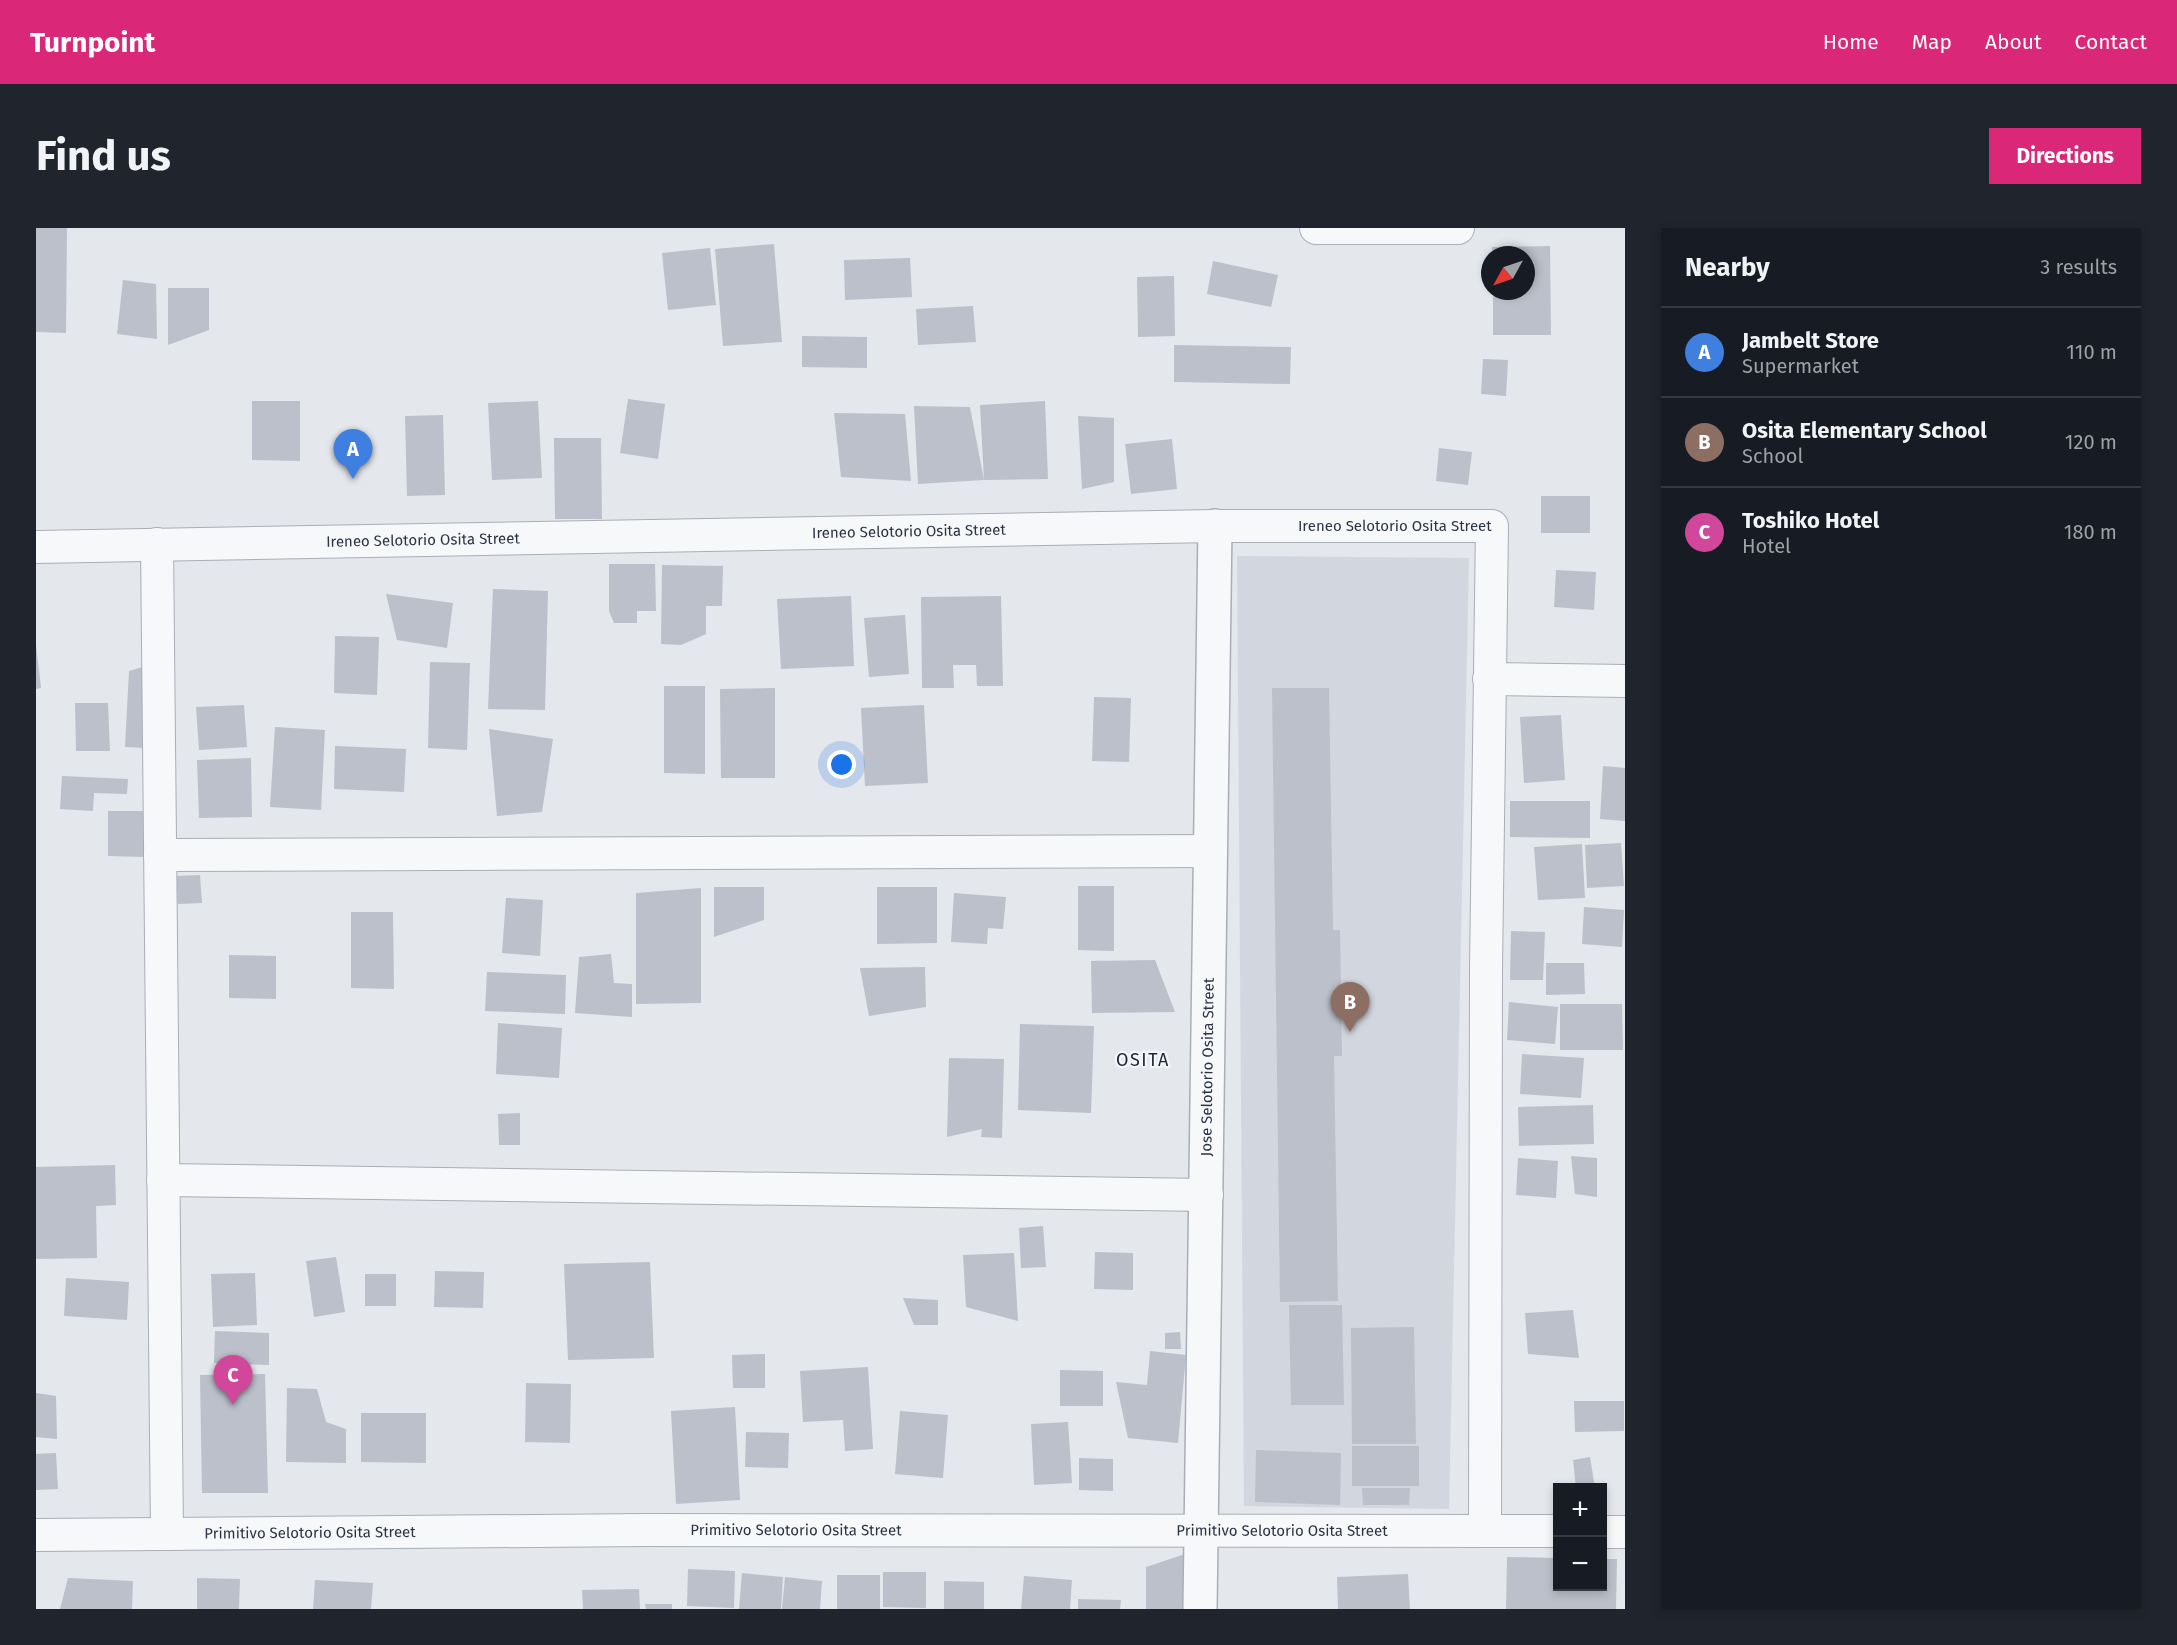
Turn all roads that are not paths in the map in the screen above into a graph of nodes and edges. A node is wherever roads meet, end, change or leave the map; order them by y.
1 (1316, 228) edge
2 (1458, 228) edge
3 (1215, 526) junction
4 (157, 544) junction
5 (36, 547) edge
6 (1489, 679) junction
7 (1625, 681) edge
8 (1211, 851) junction
9 (160, 855) junction
10 (163, 1180) junction
11 (1207, 1195) junction
12 (1485, 1531) junction
13 (1553, 1531) edge
14 (1607, 1532) edge
15 (1625, 1532) edge
16 (1203, 1533) junction
17 (36, 1534) edge
18 (167, 1534) junction
19 (1200, 1609) edge

1 - 2 street
3 - 4 street, Ireneo Selotorio Osita Street
3 - 6 street, Ireneo Selotorio Osita Street
3 - 8 street, Jose Selotorio Osita Street
4 - 5 street, Ireneo Selotorio Osita Street
4 - 9 street
6 - 7 street
6 - 12 street
8 - 9 street
8 - 11 street, Jose Selotorio Osita Street
9 - 10 street
10 - 11 street
10 - 18 street
11 - 16 street, Jose Selotorio Osita Street
12 - 13 street, Primitivo Selotorio Osita Street
12 - 16 street, Primitivo Selotorio Osita Street
14 - 15 street
16 - 18 street, Primitivo Selotorio Osita Street
16 - 19 street, Jose Selotorio Osita Street
17 - 18 street, Primitivo Selotorio Osita Street

